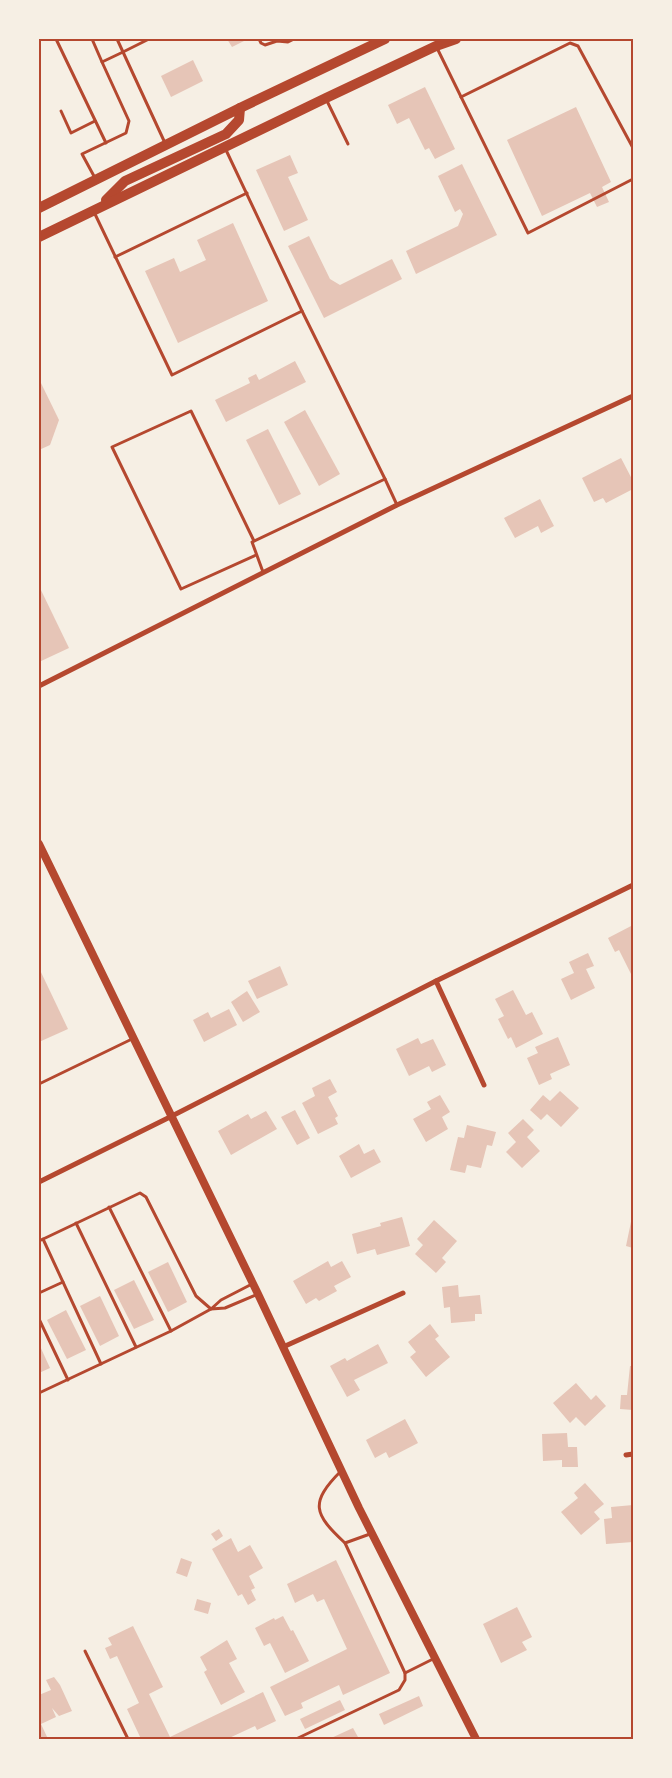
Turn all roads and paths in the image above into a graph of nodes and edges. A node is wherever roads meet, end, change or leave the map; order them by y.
1 (56, 39) edge
2 (92, 39) edge
3 (117, 39) edge
4 (149, 39) edge
5 (259, 39) edge
6 (294, 39) edge
7 (385, 39) edge
8 (456, 39) edge
9 (278, 40) edge
10 (436, 46) junction
11 (123, 52) junction
12 (102, 62) junction
13 (326, 98) junction
14 (461, 98) junction
15 (240, 108) junction
16 (60, 111) dead end
17 (95, 121) junction
18 (106, 143) junction
19 (348, 144) dead end
20 (167, 146) junction
21 (224, 147) junction
22 (633, 148) edge
23 (633, 179) edge
24 (96, 180) junction
25 (247, 193) junction
26 (39, 208) edge
27 (97, 208) junction
28 (39, 237) edge
29 (115, 257) junction
30 (302, 311) junction
31 (633, 396) edge
32 (385, 479) junction
33 (397, 505) junction
34 (254, 541) junction
35 (256, 556) junction
36 (264, 572) junction
37 (39, 686) edge
38 (39, 844) edge
39 (633, 885) edge
40 (436, 981) junction
41 (133, 1039) junction
42 (39, 1084) edge
43 (484, 1085) dead end
44 (170, 1117) junction
45 (39, 1182) edge
46 (109, 1206) junction
47 (76, 1223) junction
48 (41, 1240) edge
49 (63, 1282) junction
50 (253, 1284) junction
51 (39, 1293) edge
52 (258, 1294) junction
53 (403, 1294) dead end
54 (211, 1309) junction
55 (39, 1320) edge
56 (171, 1331) junction
57 (136, 1347) junction
58 (284, 1347) junction
59 (101, 1364) junction
60 (68, 1380) junction
61 (39, 1393) edge
62 (633, 1454) edge
63 (626, 1455) dead end
64 (341, 1470) junction
65 (372, 1533) junction
66 (345, 1543) junction
67 (86, 1651) dead end
68 (435, 1658) junction
69 (405, 1673) junction
70 (128, 1739) edge
71 (296, 1739) edge
72 (476, 1739) edge

1 - 17 lane
2 - 12 lane
3 - 11 lane
4 - 11 lane
5 - 9 lane
6 - 9 lane
7 - 15 main road
8 - 10 main road
10 - 13 main road
10 - 14 lane
11 - 12 lane
11 - 20 lane
12 - 18 lane
13 - 19 lane
13 - 21 main road
14 - 22 lane
14 - 23 lane
15 - 20 main road
15 - 27 main road
16 - 17 lane
17 - 18 lane
18 - 24 lane
20 - 24 main road
21 - 25 lane
21 - 27 main road
24 - 26 main road
25 - 29 lane
25 - 30 lane
27 - 28 main road
27 - 29 lane
29 - 30 lane
30 - 32 lane
31 - 33 street
32 - 33 lane
32 - 34 lane
33 - 36 street
34 - 35 lane
34 - 35 lane
35 - 36 lane
36 - 37 street
38 - 41 street
39 - 40 street
40 - 43 street
40 - 44 street
41 - 42 lane
41 - 44 street
44 - 45 street
44 - 50 street
46 - 47 lane
46 - 54 lane
46 - 56 lane
47 - 48 lane
47 - 57 lane
48 - 49 lane
49 - 51 lane
49 - 59 lane
50 - 52 street
50 - 54 lane
52 - 54 lane
52 - 58 street
53 - 58 street
54 - 56 lane
55 - 60 lane
56 - 57 lane
57 - 59 lane
58 - 64 street
59 - 60 lane
60 - 61 lane
62 - 63 street
64 - 65 street
64 - 66 lane
65 - 66 lane
65 - 68 street
66 - 69 lane
67 - 70 lane
68 - 69 lane
68 - 72 street
69 - 71 lane

